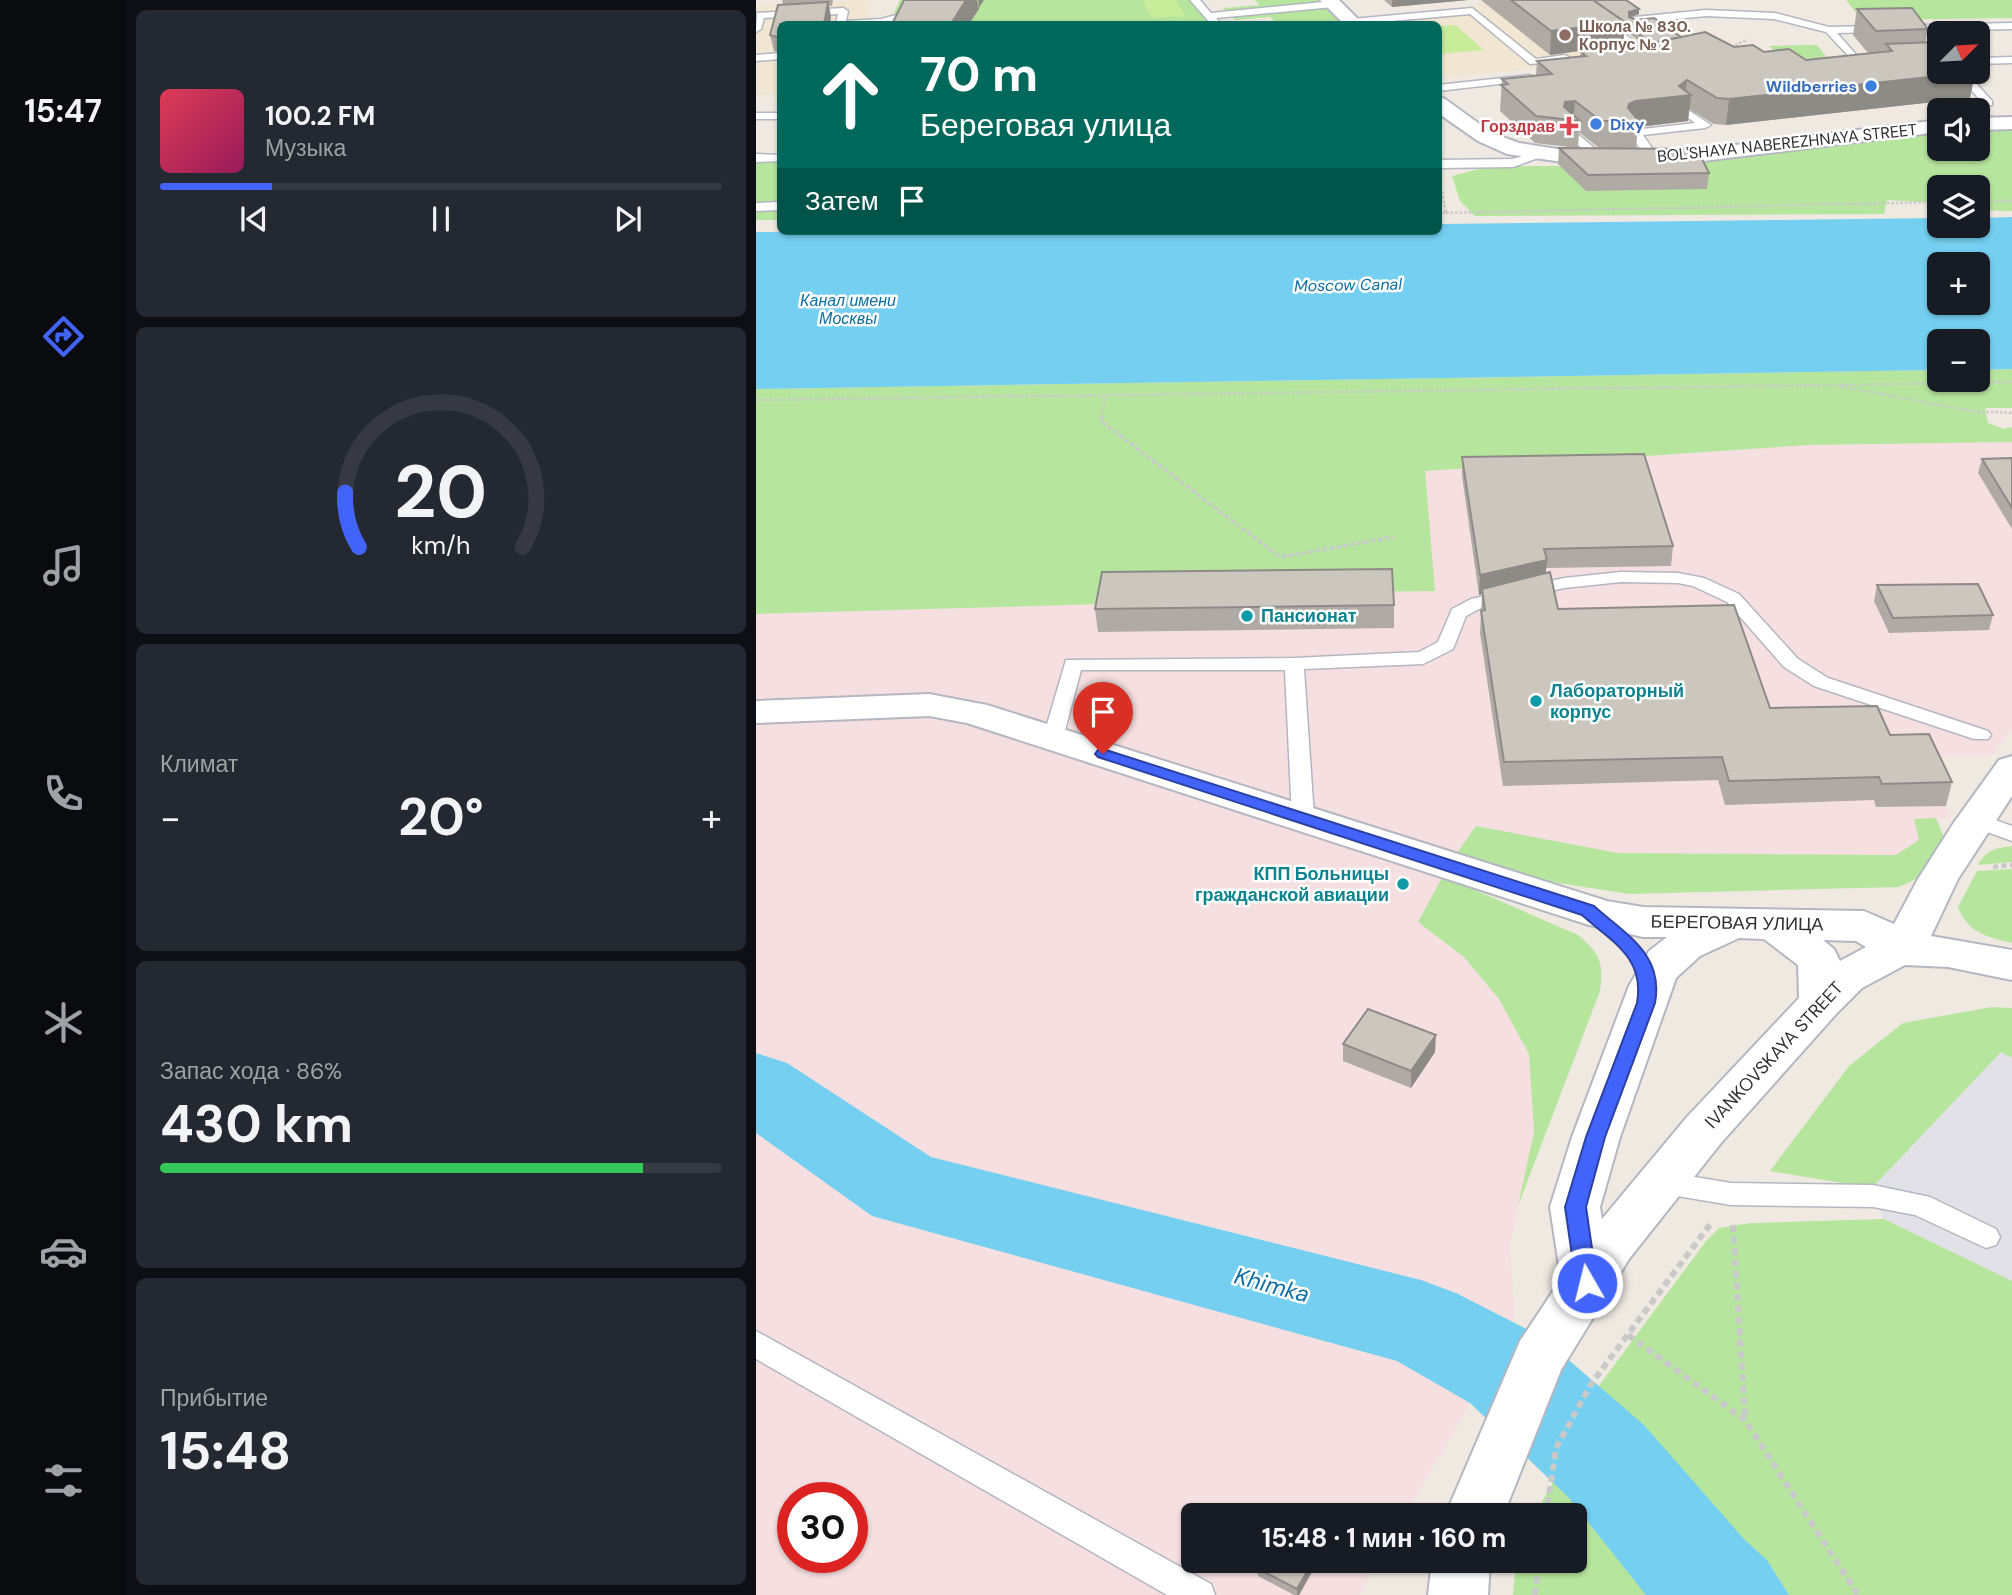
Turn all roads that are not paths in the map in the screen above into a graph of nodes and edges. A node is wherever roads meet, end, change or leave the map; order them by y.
1 (847, 0) edge
2 (1195, 0) edge
3 (1331, 2) edge
4 (756, 5) edge
5 (932, 9) edge
6 (1586, 10) edge
7 (886, 11) dead end
8 (1212, 20) edge
9 (1635, 20) edge
10 (841, 21) edge
11 (881, 21) edge
12 (887, 21) edge
13 (1351, 21) edge
14 (1373, 21) edge
15 (2012, 26) edge
16 (756, 29) edge
17 (1829, 30) junction
18 (1603, 55) edge
19 (777, 56) edge
20 (1575, 57) edge
21 (756, 58) edge
22 (2012, 60) edge
23 (1990, 61) edge
24 (1892, 62) edge
25 (1858, 63) junction
26 (1846, 64) edge
27 (1548, 76) edge
28 (1971, 84) edge
29 (1442, 88) edge
30 (1984, 98) edge
31 (1442, 106) edge
32 (1685, 110) edge
33 (756, 116) edge
34 (777, 116) edge
35 (2012, 123) edge
36 (1990, 124) edge
37 (1927, 127) edge
38 (1569, 132) edge
39 (1540, 154) junction
40 (756, 158) edge
41 (777, 158) edge
42 (1653, 158) junction
43 (1601, 159) junction
44 (1442, 164) edge
45 (756, 206) edge
46 (777, 206) edge
47 (1294, 664) junction
48 (756, 712) edge
49 (1981, 735) dead end
50 (1053, 737) junction
51 (2012, 768) edge
52 (1303, 817) junction
53 (1994, 827) edge
54 (1588, 910) junction
55 (1752, 923) junction
56 (1905, 950) junction
57 (2012, 965) edge
58 (1649, 987) junction
59 (1821, 1002) junction
60 (1659, 1182) junction
61 (1986, 1237) dead end
62 (1587, 1283) junction
63 (756, 1345) edge
64 (1484, 1503) edge
65 (1460, 1573) edge
66 (1199, 1595) edge
67 (1458, 1595) edge

1 - 4 lane
2 - 8 lane
3 - 8 lane
3 - 13 street
5 - 12 lane
6 - 18 lane
7 - 11 lane
9 - 17 lane
10 - 16 lane
14 - 20 lane
15 - 17 lane
17 - 25 lane
19 - 21 lane
22 - 23 lane
24 - 25 lane
25 - 26 lane
27 - 29 lane
28 - 30 lane
31 - 39 street, BOL'SHAYA NABEREZHNAYA STREET
32 - 42 lane
33 - 34 lane
35 - 36 street
37 - 42 street, BOL'SHAYA NABEREZHNAYA STREET
38 - 43 lane
39 - 43 street, BOL'SHAYA NABEREZHNAYA STREET
39 - 44 lane
40 - 41 lane
42 - 43 street, BOL'SHAYA NABEREZHNAYA STREET
45 - 46 lane
47 - 49 lane
47 - 50 lane
47 - 52 lane
48 - 50 street, БЕРЕГОВАЯ УЛИЦА
50 - 52 street, БЕРЕГОВАЯ УЛИЦА
51 - 53 street
52 - 54 street, БЕРЕГОВАЯ УЛИЦА
53 - 56 street
54 - 55 street, БЕРЕГОВАЯ УЛИЦА
54 - 58 street
55 - 56 street, БЕРЕГОВАЯ УЛИЦА
55 - 58 street
55 - 59 street
56 - 57 street
56 - 59 street, IVANKOVSKAYA STREET
58 - 62 street
59 - 60 street, IVANKOVSKAYA STREET
60 - 61 lane
60 - 62 street, IVANKOVSKAYA STREET
62 - 64 street, IVANKOVSKAYA STREET
63 - 66 lane
65 - 67 street

